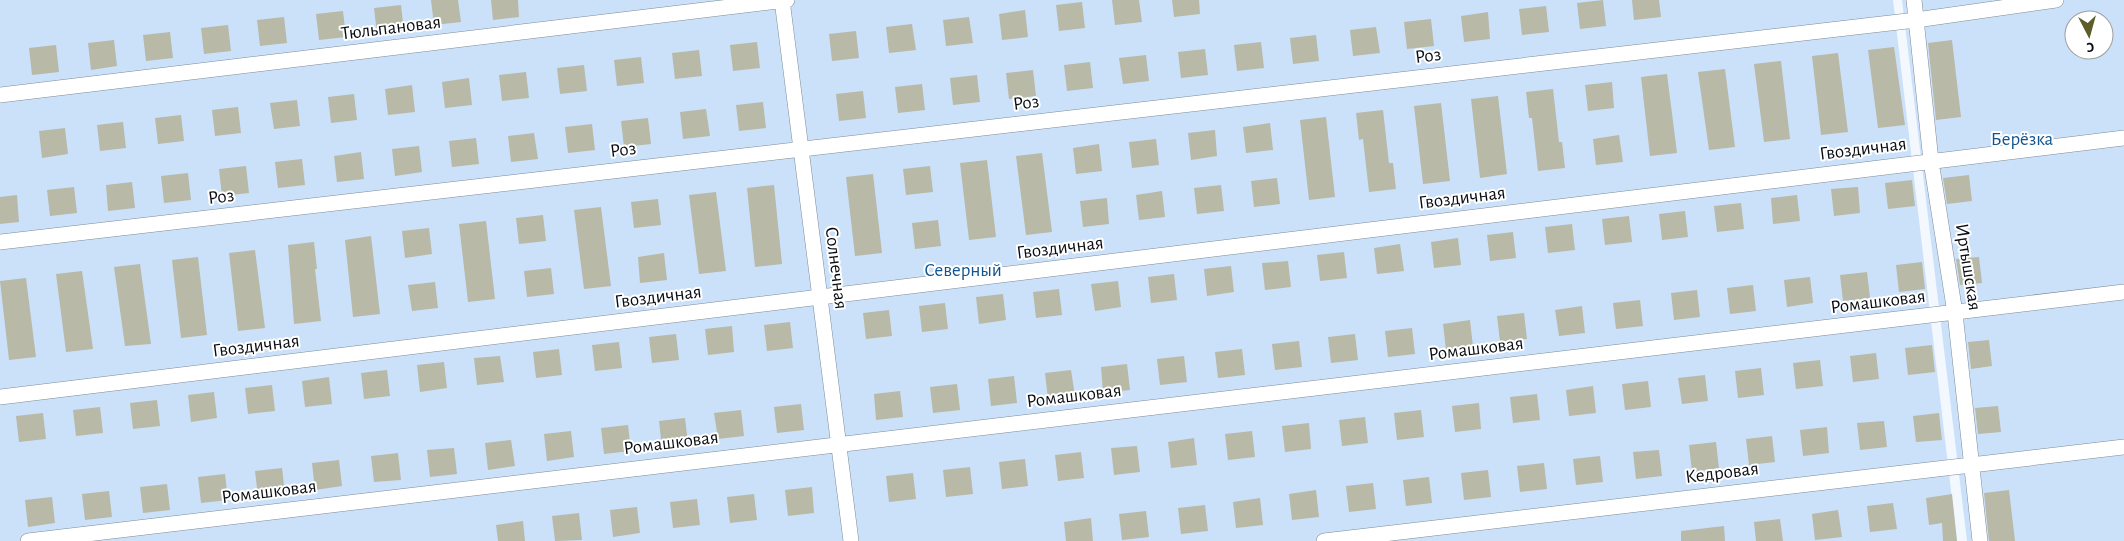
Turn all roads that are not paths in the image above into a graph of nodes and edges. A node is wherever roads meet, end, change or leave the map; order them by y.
1 (782, 0) edge
2 (786, 0) edge
3 (1914, 0) edge
4 (2056, 0) edge
5 (1916, 20) junction
6 (0, 95) edge
7 (2124, 138) edge
8 (800, 149) junction
9 (1931, 161) junction
10 (0, 242) edge
11 (2124, 292) edge
12 (819, 298) junction
13 (1955, 313) junction
14 (0, 397) edge
15 (839, 443) junction
16 (2124, 446) edge
17 (1972, 465) junction
18 (28, 541) edge
19 (851, 541) edge
20 (1324, 541) edge
21 (1980, 541) edge

1 - 2 street, Тюльпановая
1 - 6 street, Тюльпановая
1 - 8 street, Солнечная
3 - 5 street, Иртышская
4 - 5 street, Роз
5 - 8 street, Роз
5 - 9 street, Иртышская
7 - 9 street, Гвоздичная
8 - 10 street, Роз
8 - 12 street, Солнечная
9 - 12 street, Гвоздичная
9 - 13 street, Иртышская
11 - 13 street, Ромашковая
12 - 14 street, Гвоздичная
12 - 15 street, Солнечная
13 - 15 street, Ромашковая
13 - 17 street, Иртышская
15 - 18 street, Ромашковая
15 - 19 street, Солнечная
16 - 17 street, Кедровая
17 - 20 street, Кедровая
17 - 21 street, Иртышская

